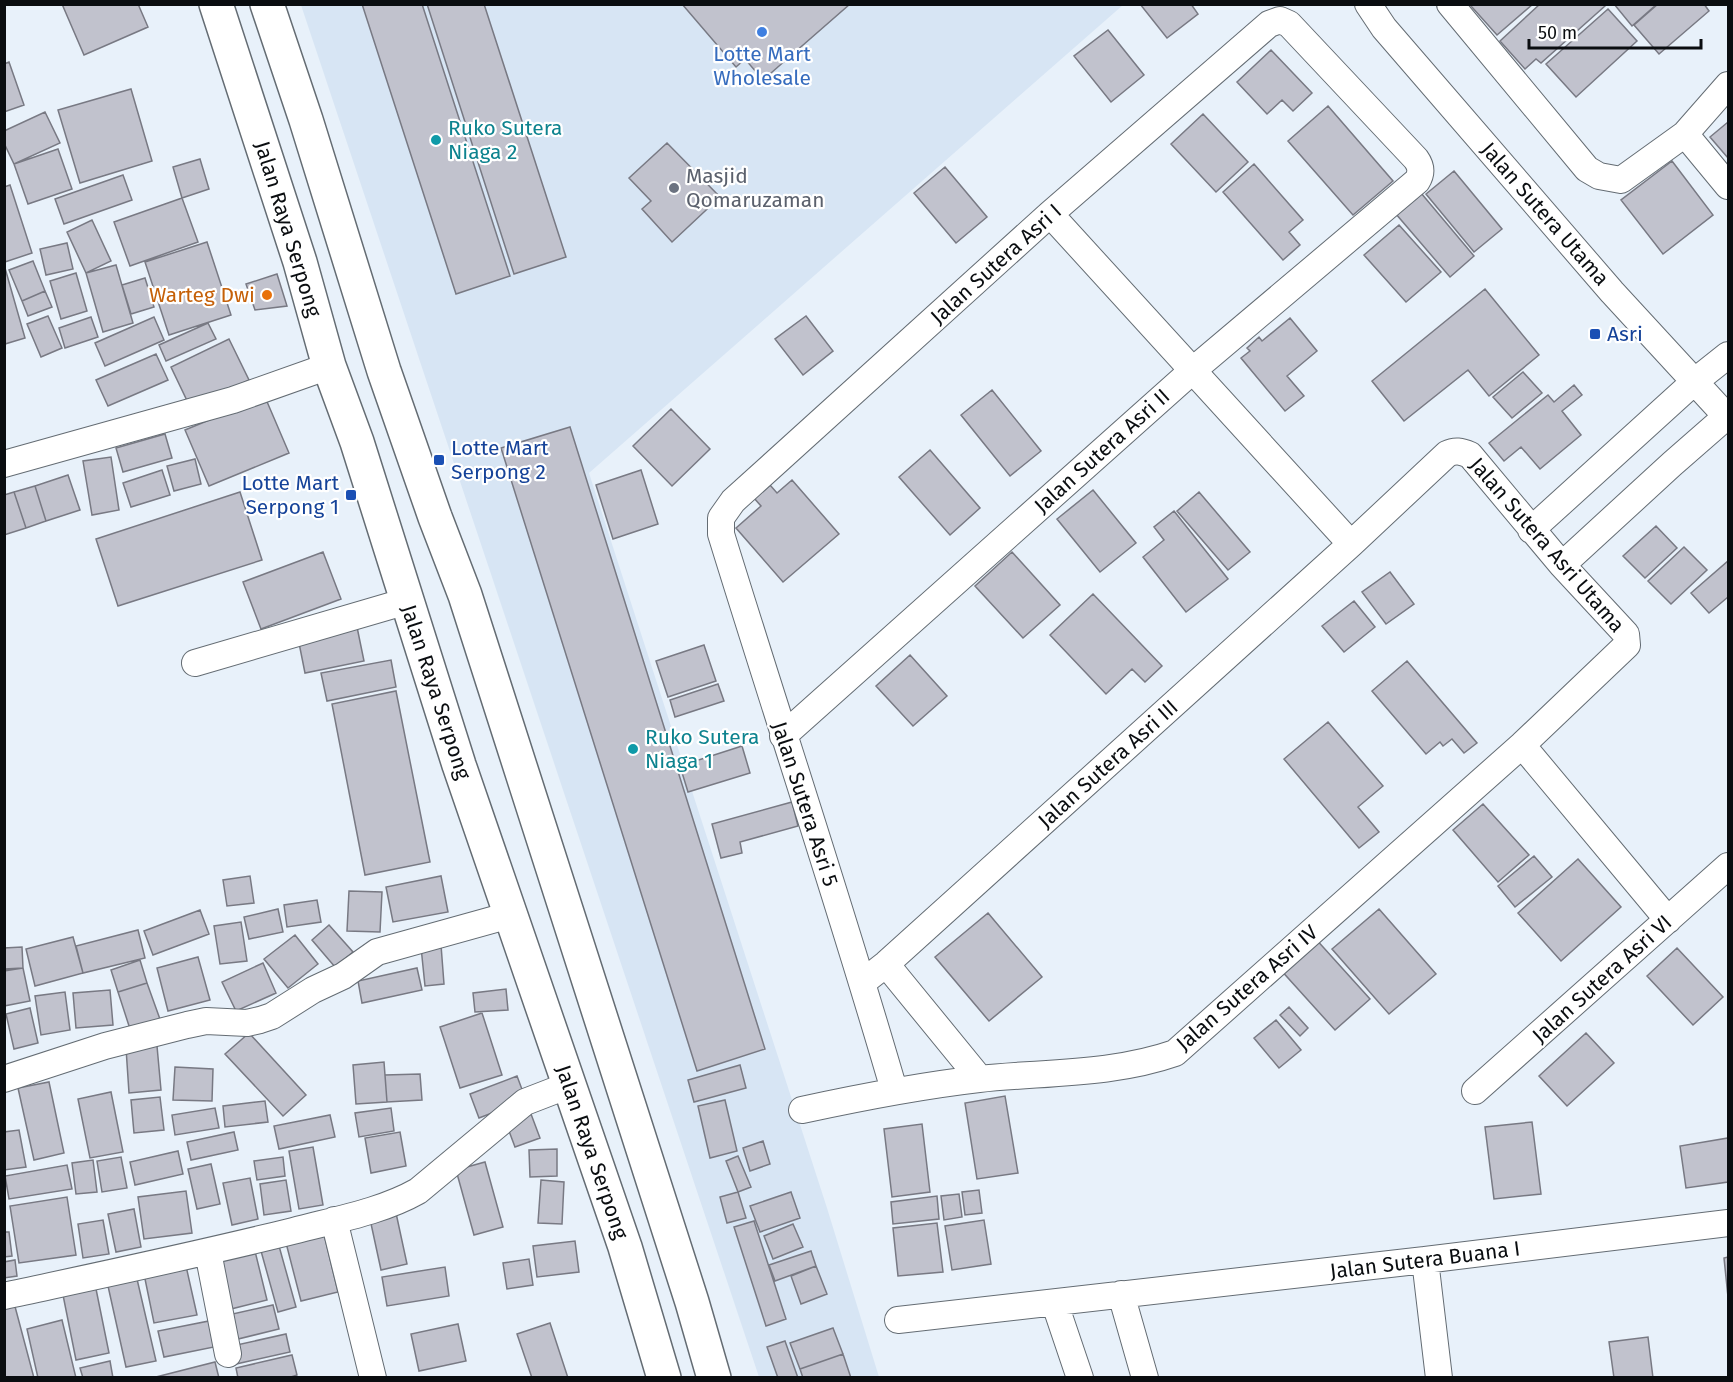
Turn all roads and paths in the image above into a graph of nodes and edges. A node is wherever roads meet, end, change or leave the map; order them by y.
1 (216, 4) edge
2 (267, 4) edge
3 (1368, 4) edge
4 (1450, 4) edge
5 (1280, 20) joint
6 (1728, 85) edge
7 (1685, 134) junction
8 (1728, 186) edge
9 (1050, 214) junction
10 (1728, 356) edge
11 (329, 366) junction
12 (1192, 371) junction
13 (1694, 382) junction
14 (1728, 417) edge
15 (4, 464) edge
16 (720, 518) joint
17 (1531, 530) junction
18 (1351, 544) junction
19 (1562, 565) junction
20 (407, 601) junction
21 (195, 663) dead end
22 (783, 736) junction
23 (1522, 745) junction
24 (1728, 866) edge
25 (510, 915) junction
26 (1668, 920) junction
27 (886, 964) junction
28 (863, 982) junction
29 (4, 1078) edge
30 (980, 1079) junction
31 (569, 1085) junction
32 (894, 1090) junction
33 (1475, 1091) dead end
34 (802, 1110) dead end
35 (334, 1220) junction
36 (1728, 1223) edge
37 (208, 1252) junction
38 (1425, 1260) junction
39 (1121, 1294) junction
40 (4, 1296) edge
41 (1055, 1304) junction
42 (898, 1320) dead end
43 (228, 1354) dead end
44 (373, 1377) edge
45 (664, 1377) edge
46 (714, 1377) edge
47 (1080, 1377) edge
48 (1145, 1377) edge
49 (1439, 1377) edge

1 - 11 main road, Jalan Raya Serpong
2 - 46 main road
3 - 13 street, Jalan Sutera Utama
4 - 7 street
5 - 9 street, Jalan Sutera Asri I
5 - 12 street, Jalan Sutera Asri II
6 - 7 street
7 - 8 street
9 - 12 street
9 - 16 street, Jalan Sutera Asri I
10 - 13 street
11 - 15 street
11 - 20 main road, Jalan Raya Serpong
12 - 18 street
12 - 22 street, Jalan Sutera Asri II
13 - 14 street, Jalan Sutera Utama
13 - 17 street
14 - 19 street
16 - 22 street, Jalan Sutera Asri 5
17 - 18 street, Jalan Sutera Asri Utama
17 - 19 street, Jalan Sutera Asri Utama
18 - 27 street, Jalan Sutera Asri III
19 - 23 street, Jalan Sutera Asri Utama
20 - 21 street
20 - 25 main road, Jalan Raya Serpong
22 - 28 street, Jalan Sutera Asri 5
23 - 26 street
23 - 30 street, Jalan Sutera Asri IV
24 - 26 street, Jalan Sutera Asri VI
25 - 29 street
25 - 31 main road, Jalan Raya Serpong
26 - 33 street, Jalan Sutera Asri VI
27 - 28 street, Jalan Sutera Asri III
27 - 30 street
28 - 32 street, Jalan Sutera Asri 5
30 - 32 street, Jalan Sutera Asri IV
31 - 35 street
31 - 45 main road, Jalan Raya Serpong
32 - 34 street, Jalan Sutera Asri IV
35 - 37 street
35 - 44 street
36 - 38 street, Jalan Sutera Buana I
37 - 40 street
37 - 43 street
38 - 39 street, Jalan Sutera Buana I
38 - 49 street
39 - 41 street, Jalan Sutera Buana I
39 - 48 street
41 - 42 street, Jalan Sutera Buana I
41 - 47 street

